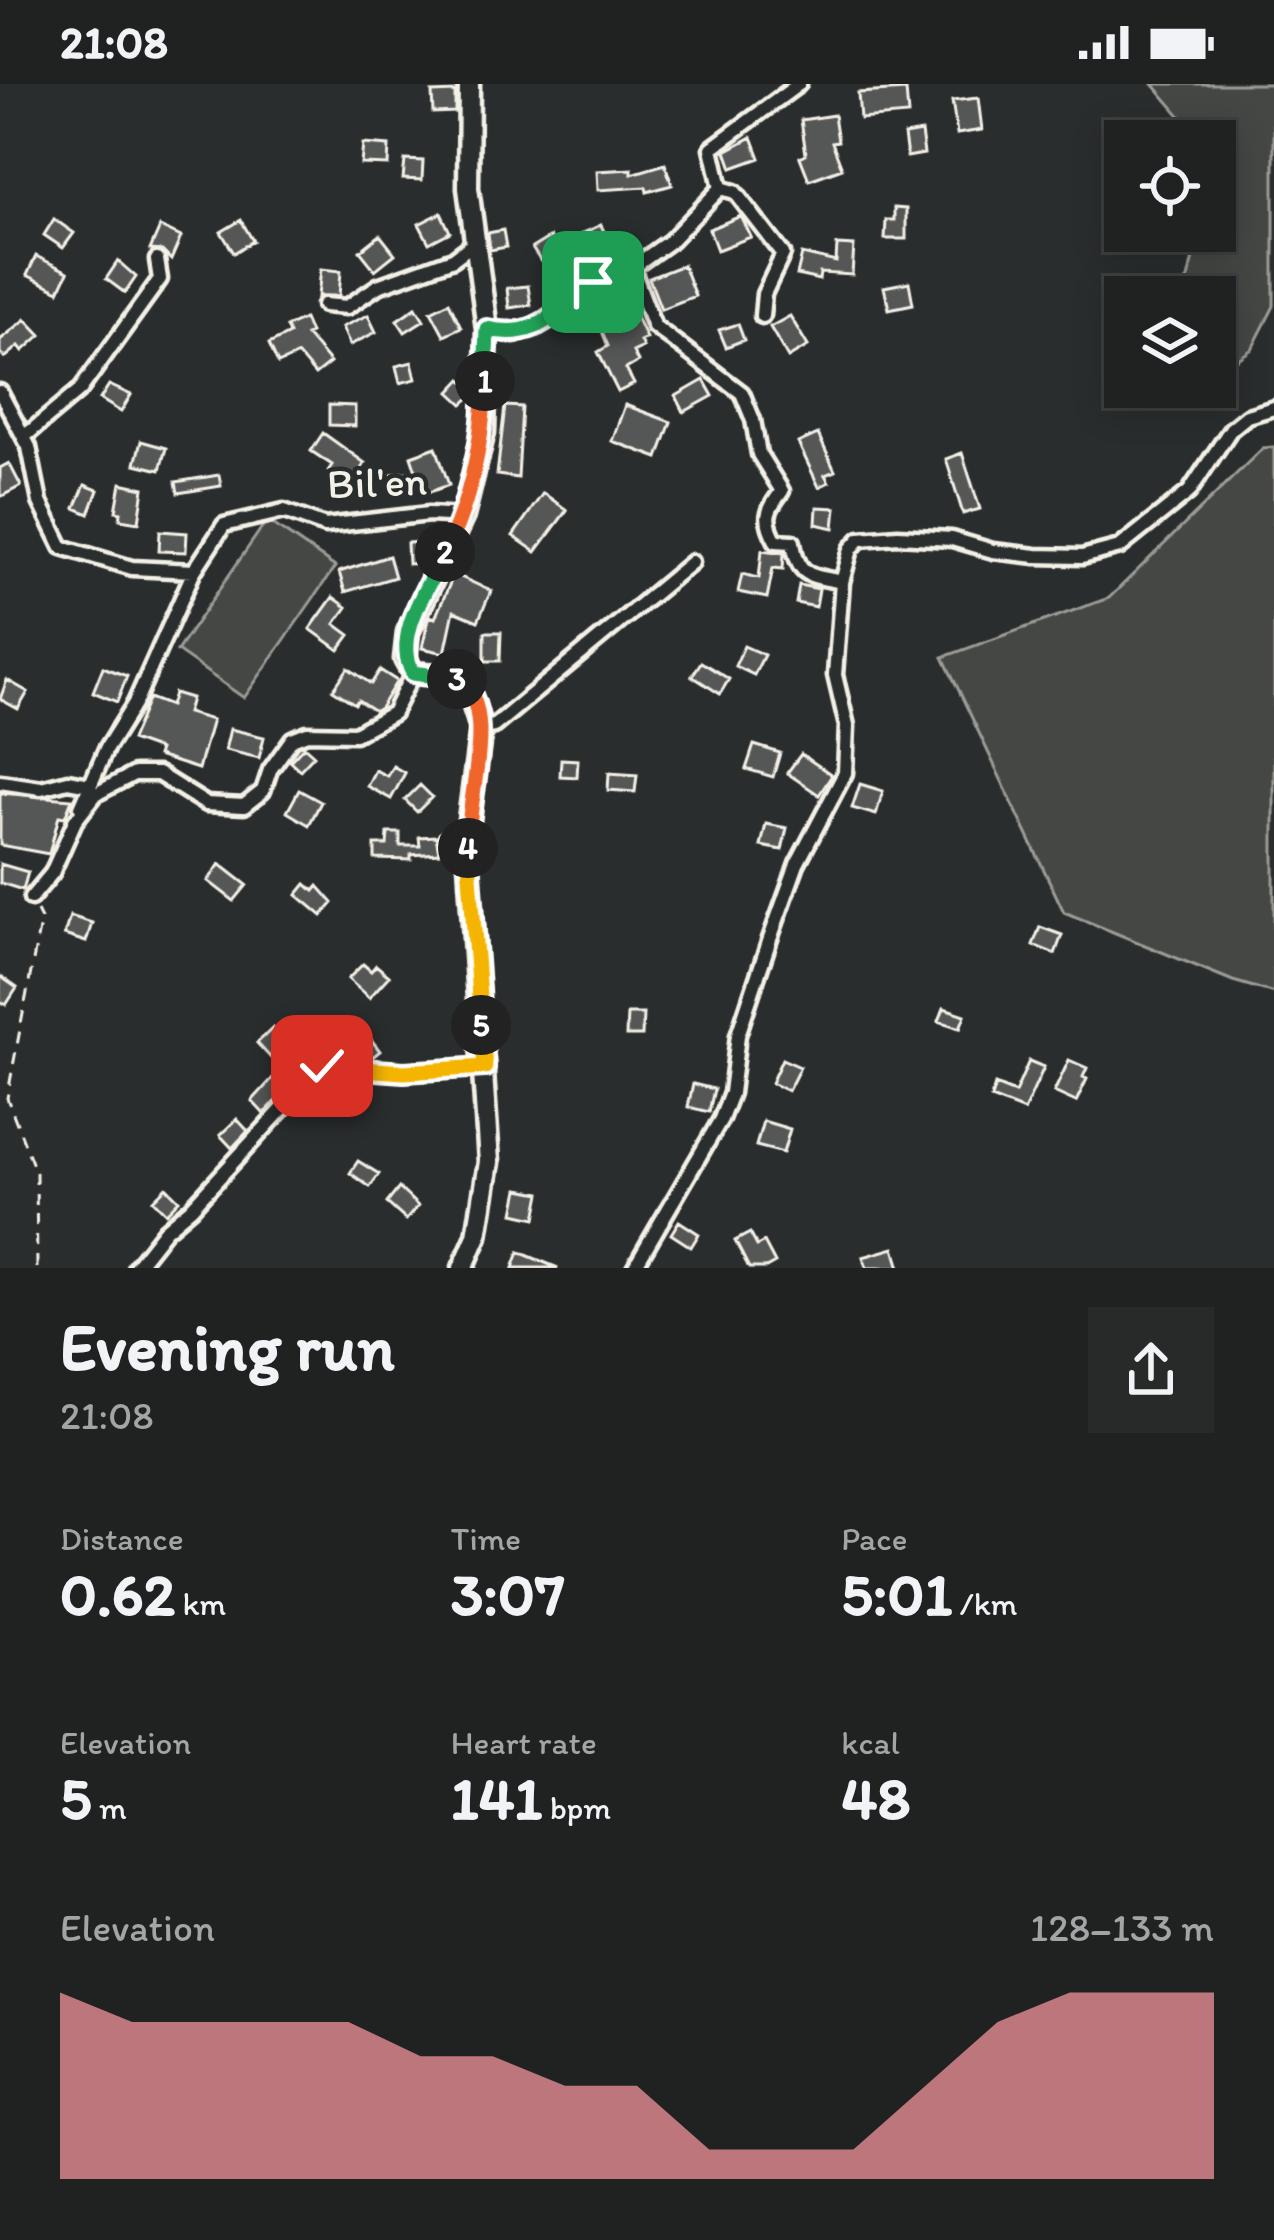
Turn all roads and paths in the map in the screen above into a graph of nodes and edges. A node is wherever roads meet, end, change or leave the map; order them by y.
1 (469, 84) edge
2 (799, 84) edge
3 (721, 188) junction
4 (473, 244) junction
5 (157, 260) dead end
6 (632, 268) junction
7 (324, 305) dead end
8 (762, 316) dead end
9 (487, 329) junction
10 (0, 392) edge
11 (1274, 408) edge
12 (24, 437) junction
13 (463, 516) junction
14 (692, 562) dead end
15 (194, 571) junction
16 (842, 582) junction
17 (413, 673) junction
18 (482, 728) junction
19 (0, 782) edge
20 (90, 785) junction
21 (74, 821) junction
22 (467, 835) junction
23 (446, 839) dead end
24 (31, 898) joint
25 (485, 1067) junction
26 (37, 1268) edge
27 (135, 1268) edge
28 (464, 1268) edge
29 (634, 1268) edge

1 - 4 street
2 - 3 street
3 - 6 street
3 - 8 street
4 - 7 street
4 - 9 street
5 - 12 street
6 - 9 street
6 - 16 street
9 - 13 street
10 - 12 street
11 - 16 street
12 - 15 street
13 - 15 street, Bil'en
13 - 17 street
14 - 18 street
15 - 20 street, Bil'en
16 - 29 street
17 - 18 street
17 - 21 street
18 - 22 street
19 - 20 street
20 - 21 street, Bil'en
21 - 24 street, Bil'en
22 - 23 street
22 - 25 street
24 - 26 path
25 - 27 street
25 - 28 street

